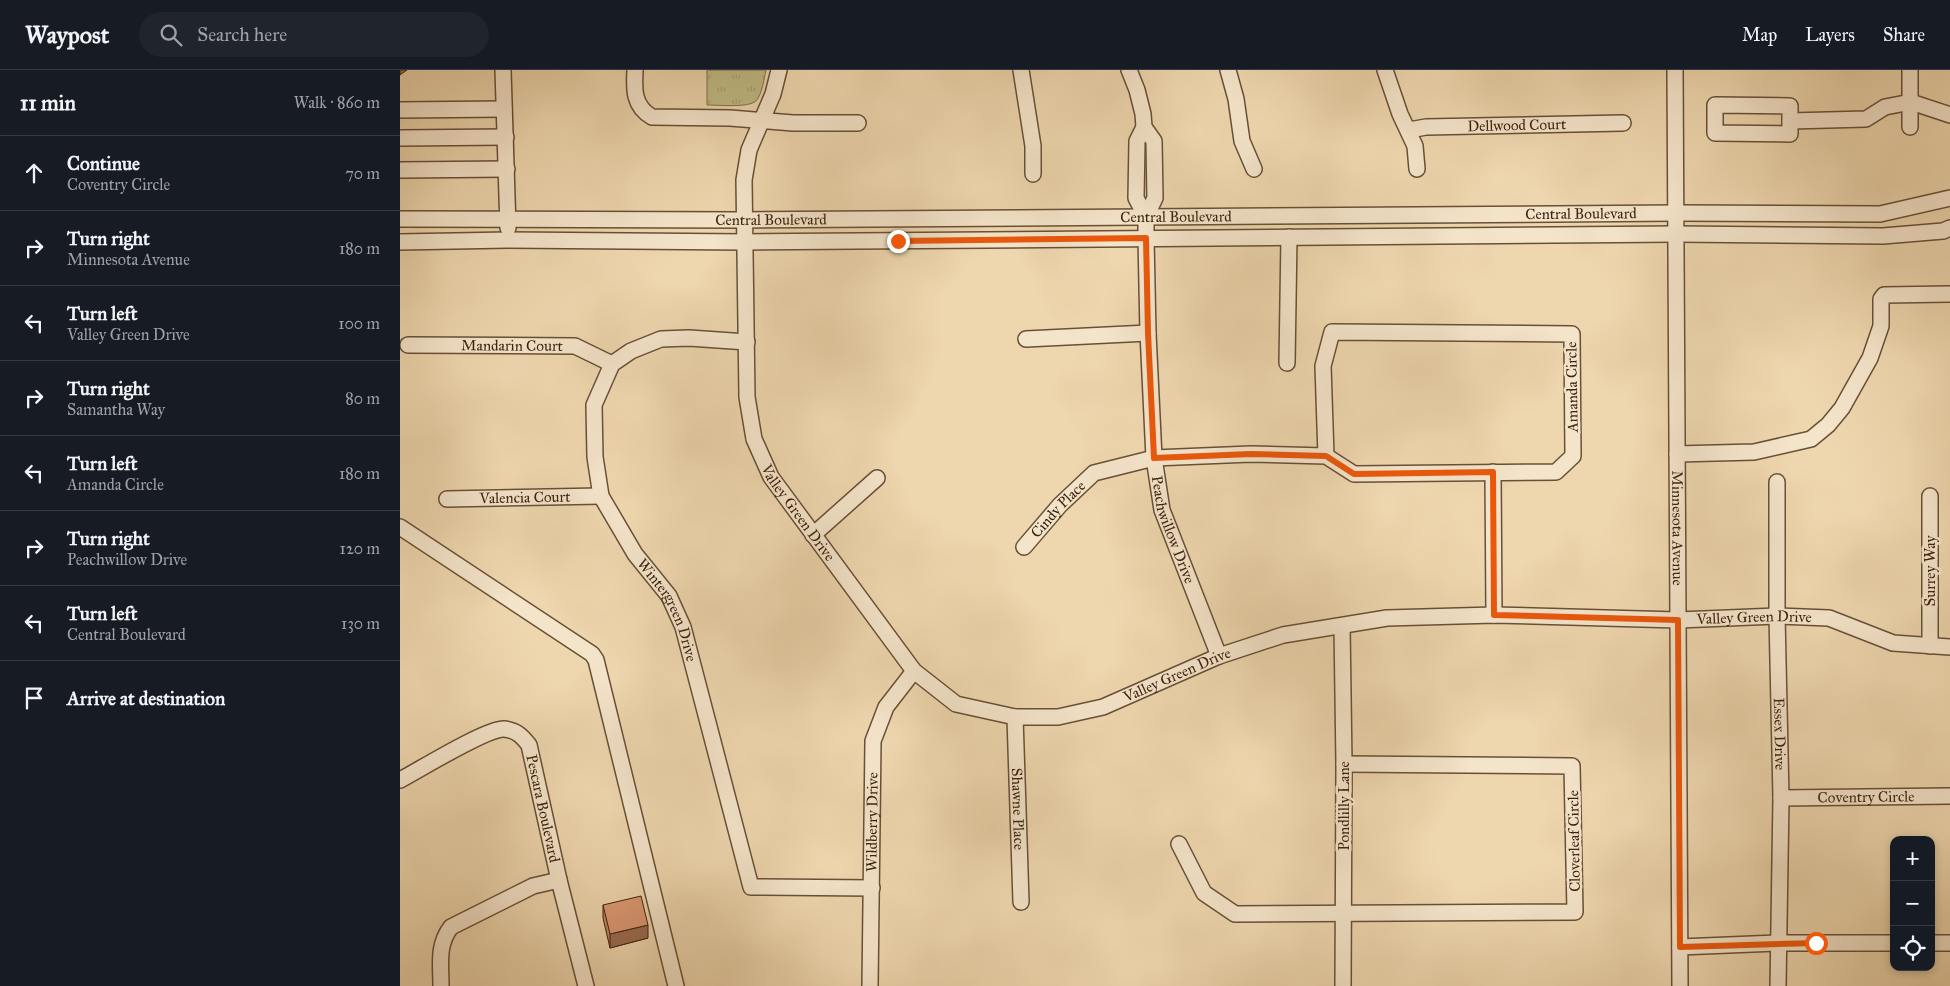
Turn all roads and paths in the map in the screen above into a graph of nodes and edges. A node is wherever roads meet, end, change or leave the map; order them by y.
1 (503, 70) edge
2 (634, 70) edge
3 (779, 70) edge
4 (1021, 70) edge
5 (1129, 70) edge
6 (1228, 70) edge
7 (1385, 70) edge
8 (1675, 70) edge
9 (1910, 70) edge
10 (1911, 102) junction
11 (504, 109) junction
12 (400, 110) edge
13 (1950, 115) edge
14 (762, 120) junction
15 (1790, 121) junction
16 (858, 123) dead end
17 (1623, 124) dead end
18 (1910, 127) dead end
19 (1409, 130) junction
20 (506, 137) junction
21 (400, 138) edge
22 (507, 169) junction
23 (1254, 169) dead end
24 (1417, 169) dead end
25 (400, 170) edge
26 (1033, 174) dead end
27 (1950, 198) edge
28 (1677, 213) junction
29 (508, 218) junction
30 (1146, 218) junction
31 (400, 219) edge
32 (744, 220) junction
33 (1948, 229) edge
34 (1677, 234) junction
35 (1288, 237) junction
36 (1146, 238) junction
37 (508, 240) junction
38 (400, 242) edge
39 (745, 242) junction
40 (1950, 294) edge
41 (1148, 333) junction
42 (1026, 339) dead end
43 (747, 342) junction
44 (408, 345) dead end
45 (1287, 363) dead end
46 (612, 364) junction
47 (1677, 454) junction
48 (1326, 456) junction
49 (1154, 458) junction
50 (1493, 472) junction
51 (877, 478) dead end
52 (1777, 482) dead end
53 (601, 496) junction
54 (1930, 496) dead end
55 (447, 499) dead end
56 (400, 527) edge
57 (813, 535) junction
58 (1024, 547) dead end
59 (1494, 615) junction
60 (1777, 616) junction
61 (1678, 620) junction
62 (1342, 626) junction
63 (1930, 646) junction
64 (1950, 647) edge
65 (1218, 656) junction
66 (914, 671) junction
67 (1015, 717) junction
68 (1344, 764) junction
69 (400, 780) edge
70 (1950, 796) edge
71 (1781, 798) junction
72 (1179, 844) dead end
73 (558, 880) junction
74 (872, 888) junction
75 (1021, 902) dead end
76 (1344, 912) junction
77 (1777, 943) junction
78 (1890, 943) edge
79 (1935, 943) edge
80 (1950, 943) edge
81 (1680, 947) junction
82 (441, 986) edge
83 (586, 986) edge
84 (676, 986) edge
85 (870, 986) edge
86 (1343, 986) edge
87 (1680, 986) edge
88 (1778, 986) edge

1 - 11 street
2 - 14 street
3 - 14 street, Valley Green Drive
4 - 26 street
5 - 30 street, Peachwillow Drive
6 - 23 street
7 - 19 street
8 - 28 street, Minnesota Avenue
9 - 10 street
10 - 13 street
10 - 15 street
10 - 18 street
11 - 12 street
11 - 20 street
14 - 16 street
14 - 32 street, Valley Green Drive
15 - 15 street
17 - 19 street, Dellwood Court
19 - 24 street
20 - 21 street
20 - 22 street
22 - 25 street
22 - 29 street
27 - 28 street, Central Boulevard
28 - 30 street, Central Boulevard
28 - 34 street, Minnesota Avenue
29 - 31 street, Central Boulevard
29 - 32 street, Central Boulevard
29 - 37 street
30 - 32 street, Central Boulevard
30 - 36 street, Peachwillow Drive
32 - 39 street, Valley Green Drive
33 - 34 street, Central Boulevard
34 - 35 street, Central Boulevard
34 - 47 street, Minnesota Avenue
35 - 36 street, Central Boulevard
35 - 45 street
36 - 39 street, Central Boulevard
36 - 41 street, Peachwillow Drive
37 - 38 street, Central Boulevard
37 - 39 street, Central Boulevard
39 - 43 street, Valley Green Drive
40 - 47 street
41 - 42 street
41 - 49 street, Peachwillow Drive
43 - 46 street
43 - 57 street, Valley Green Drive
44 - 46 street, Mandarin Court
46 - 53 street, Wintergreen Drive
47 - 61 street, Minnesota Avenue
48 - 49 street
48 - 50 street, Amanda Circle
48 - 50 street, Amanda Circle
49 - 58 street, Cindy Place
49 - 65 street, Peachwillow Drive
50 - 59 street
51 - 57 street
52 - 60 street, Essex Drive
53 - 55 street, Valencia Court
53 - 74 street, Wintergreen Drive
54 - 63 street, Surrey Way
56 - 84 street
57 - 66 street, Valley Green Drive
59 - 61 street, Valley Green Drive
59 - 62 street, Valley Green Drive
60 - 61 street, Valley Green Drive
60 - 63 street, Valley Green Drive
60 - 71 street, Essex Drive
61 - 81 street, Minnesota Avenue
62 - 65 street, Valley Green Drive
62 - 68 street, Pondlilly Lane
63 - 64 street, Valley Green Drive
65 - 67 street, Valley Green Drive
66 - 67 street, Valley Green Drive
66 - 74 street, Wildberry Drive
67 - 75 street, Shawne Place
68 - 76 street, Pondlilly Lane
68 - 76 street, Cloverleaf Circle
69 - 73 street, Pescara Boulevard
70 - 71 street, Coventry Circle
71 - 77 street, Essex Drive
72 - 76 street
73 - 82 street
73 - 83 street, Pescara Boulevard
74 - 85 street, Wildberry Drive
76 - 86 street, Pondlilly Lane
77 - 78 street
77 - 81 street
77 - 88 street, Essex Drive
79 - 80 street
81 - 87 street, Minnesota Avenue

